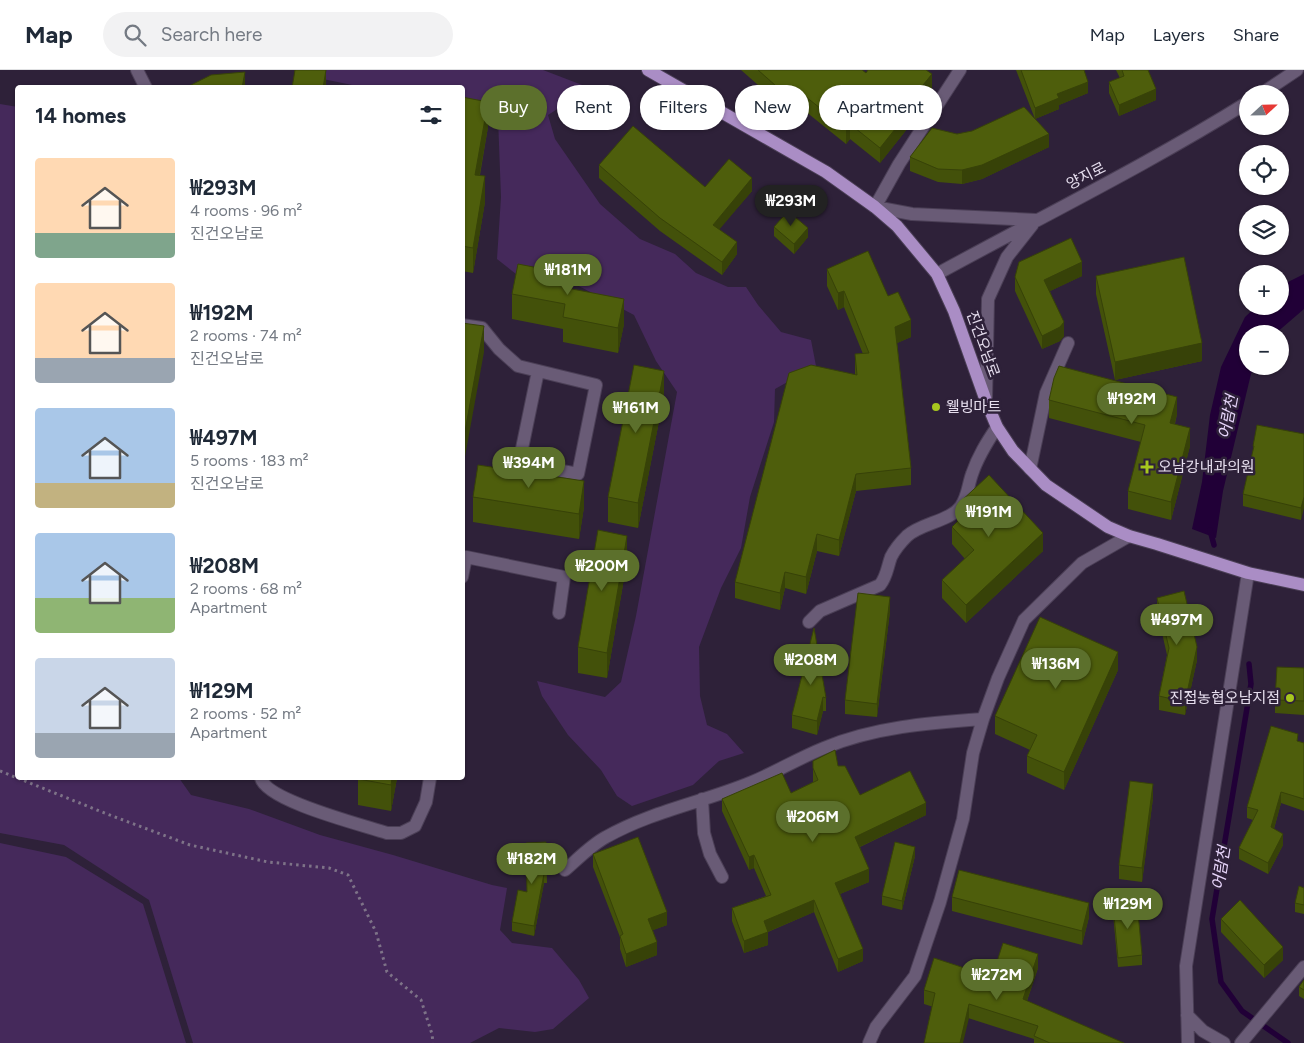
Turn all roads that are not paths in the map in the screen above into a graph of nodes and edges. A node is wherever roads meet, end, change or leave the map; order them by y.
1 (138, 70) edge
2 (648, 70) edge
3 (960, 70) edge
4 (1297, 70) edge
5 (145, 85) edge
6 (1274, 85) edge
7 (1239, 107) edge
8 (875, 207) junction
9 (1036, 220) junction
10 (937, 274) junction
11 (465, 325) edge
12 (1068, 342) dead end
13 (538, 371) dead end
14 (986, 401) junction
15 (997, 427) junction
16 (1030, 469) junction
17 (1129, 536) junction
18 (465, 563) edge
19 (1248, 573) junction
20 (1304, 584) edge
21 (559, 612) dead end
22 (809, 622) dead end
23 (984, 719) junction
24 (262, 780) edge
25 (430, 780) edge
26 (702, 799) junction
27 (565, 870) dead end
28 (722, 877) dead end
29 (1304, 967) edge
30 (1187, 1015) junction
31 (869, 1043) edge
32 (1188, 1043) edge
33 (1224, 1043) edge
34 (1241, 1043) edge

1 - 5 street
2 - 8 main road, 진건오남로
3 - 8 street
4 - 6 street
7 - 9 street, 양지로
8 - 9 street
8 - 10 main road, 진건오남로
9 - 10 street, 양지로
9 - 14 street
10 - 14 main road, 진건오남로
11 - 13 street
12 - 16 street
14 - 15 main road, 진건오남로
15 - 16 main road, 진건오남로
15 - 22 street
16 - 17 main road, 진건오남로
17 - 19 main road, 진건오남로
17 - 23 street
18 - 21 street
19 - 20 main road, 진건오남로
19 - 30 street
23 - 26 street
23 - 31 street
24 - 25 street
26 - 27 street
26 - 28 street
29 - 34 street
30 - 32 street
30 - 33 street

